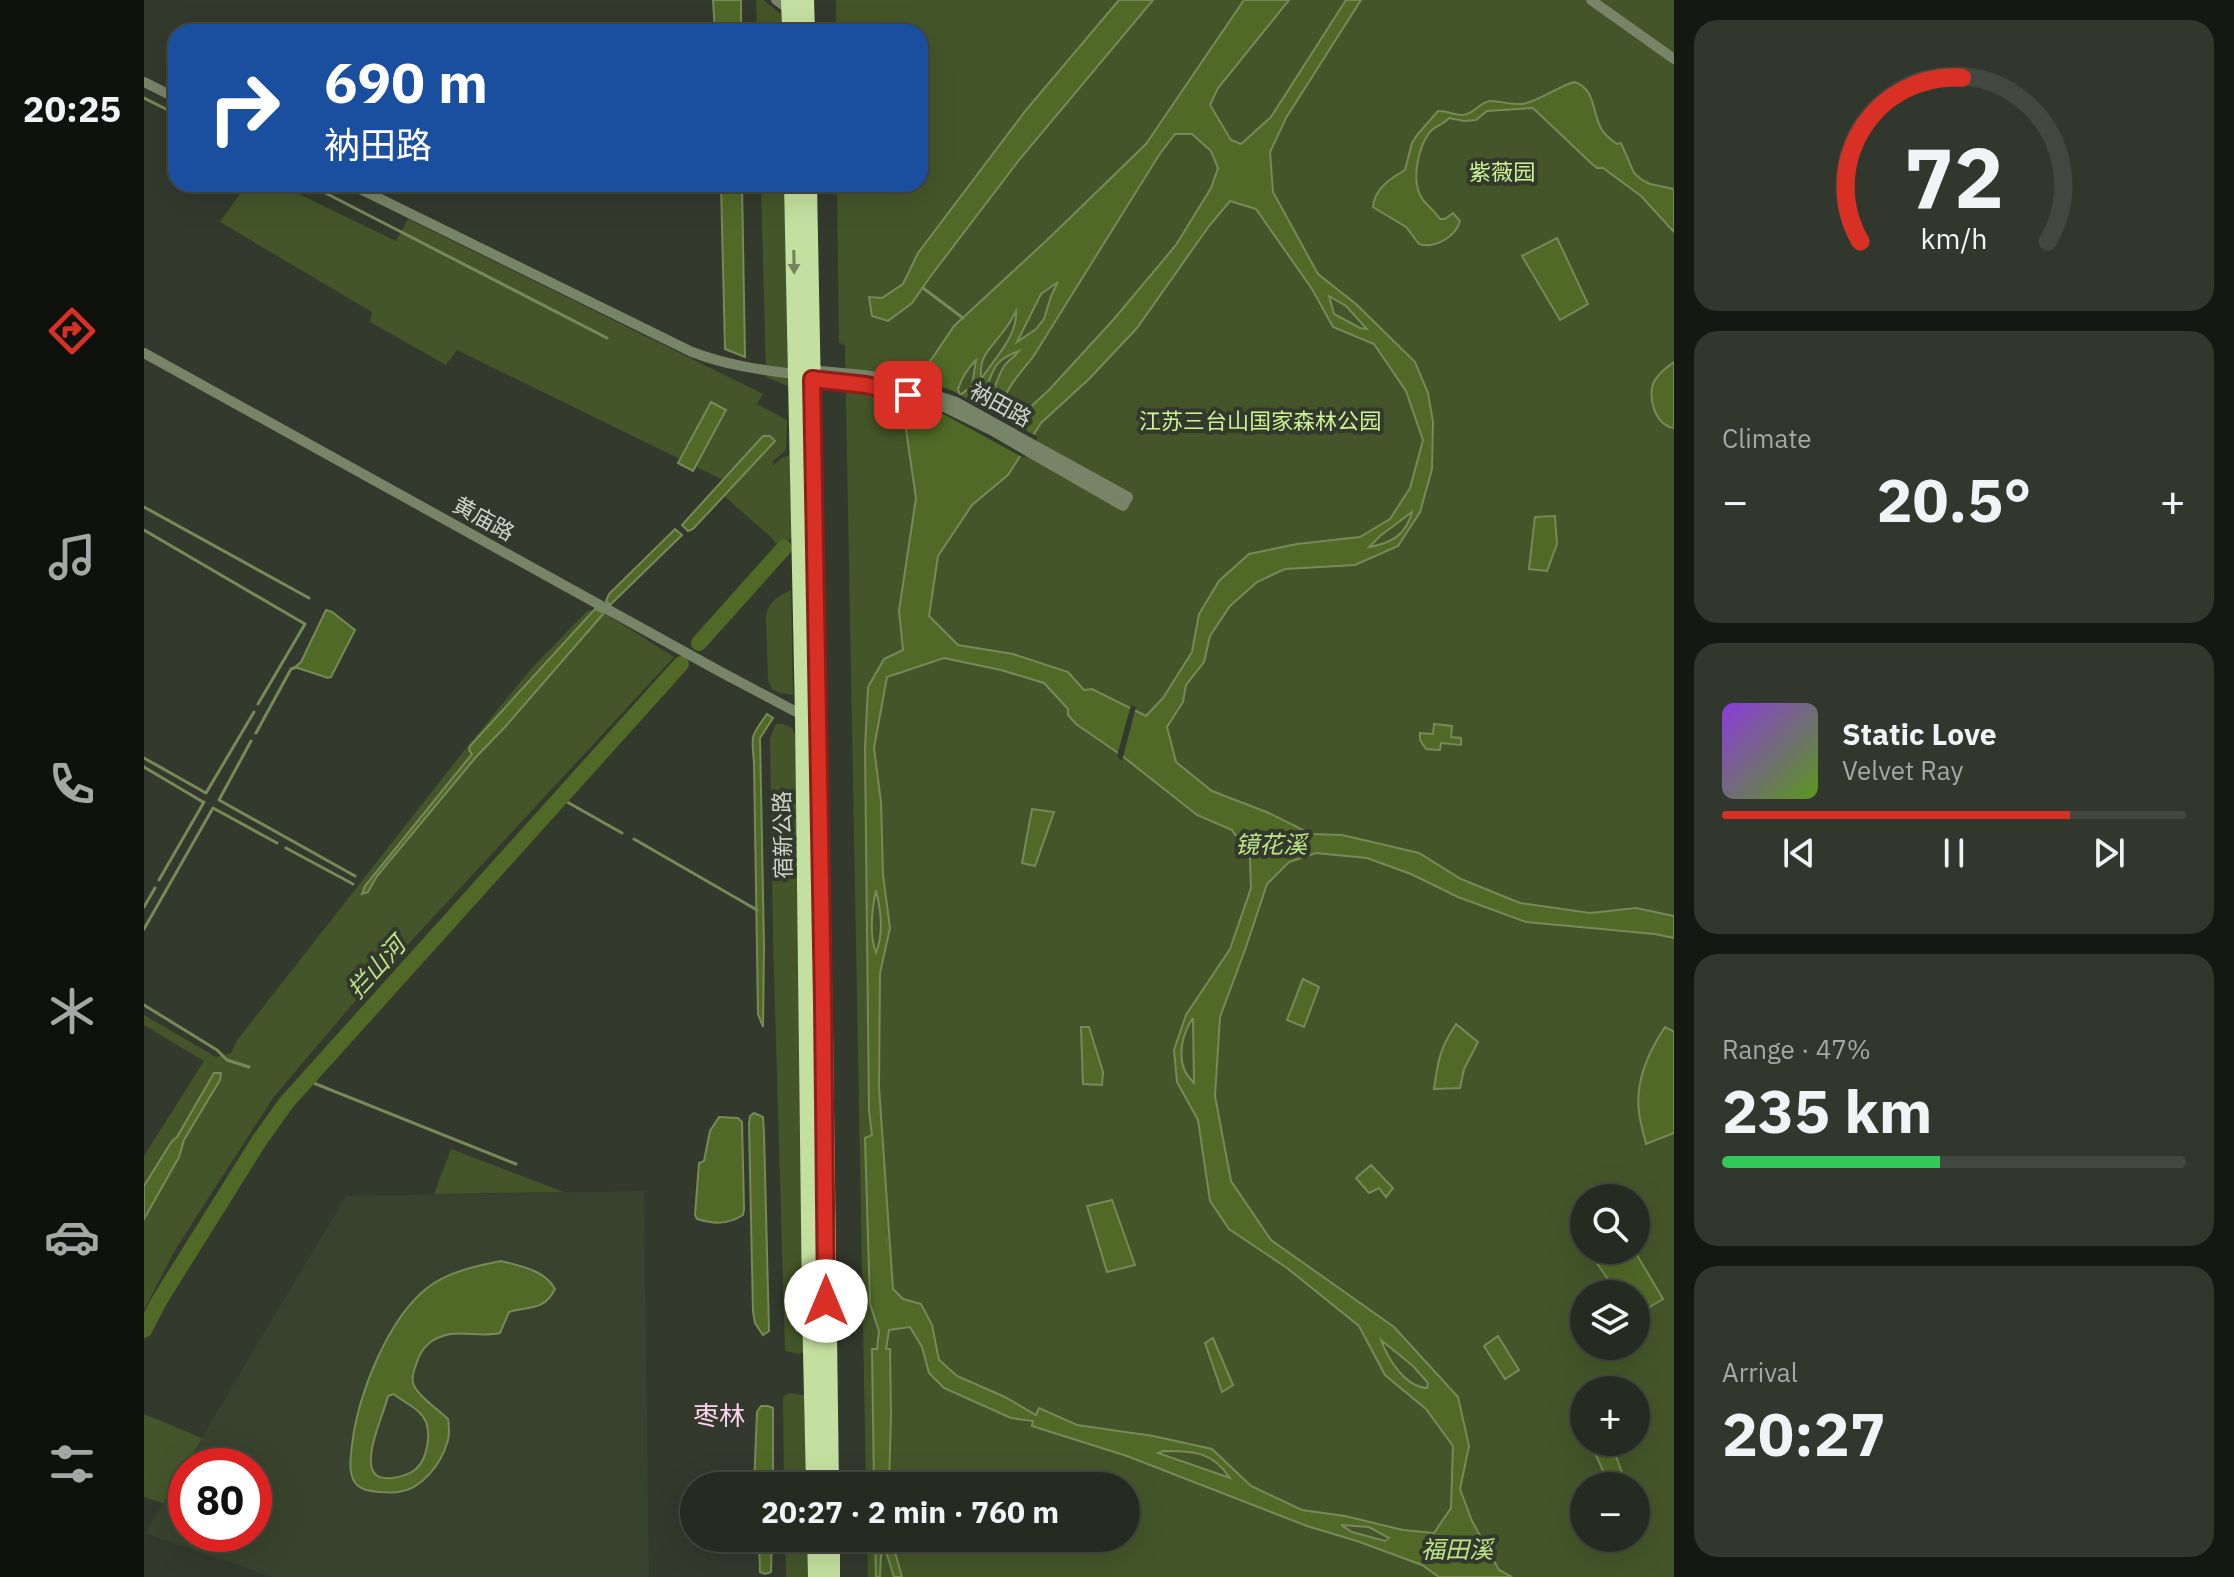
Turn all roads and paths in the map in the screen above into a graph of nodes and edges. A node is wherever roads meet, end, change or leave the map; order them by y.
1 (1591, 0) edge
2 (790, 2) edge
3 (791, 24) edge
4 (802, 24) edge
5 (1674, 59) edge
6 (144, 82) edge
7 (168, 94) edge
8 (366, 192) edge
9 (793, 192) edge
10 (808, 192) edge
11 (144, 353) edge
12 (802, 374) junction
13 (1126, 502) dead end
14 (804, 716) junction
15 (815, 1472) edge
16 (830, 1472) edge
17 (816, 1552) edge
18 (831, 1552) edge
19 (817, 1577) edge
20 (831, 1577) edge

1 - 5 street
2 - 3 highway
2 - 4 highway
6 - 7 street
8 - 12 street, 衲田路
9 -> 12 highway, 宿新公路
10 - 12 highway, 宿新公路
11 - 14 street, 黄庙路
12 - 13 street, 衲田路
12 - 14 highway, 宿新公路
12 - 16 highway, 宿新公路
14 - 15 highway, 宿新公路
17 - 19 highway
18 - 20 highway

